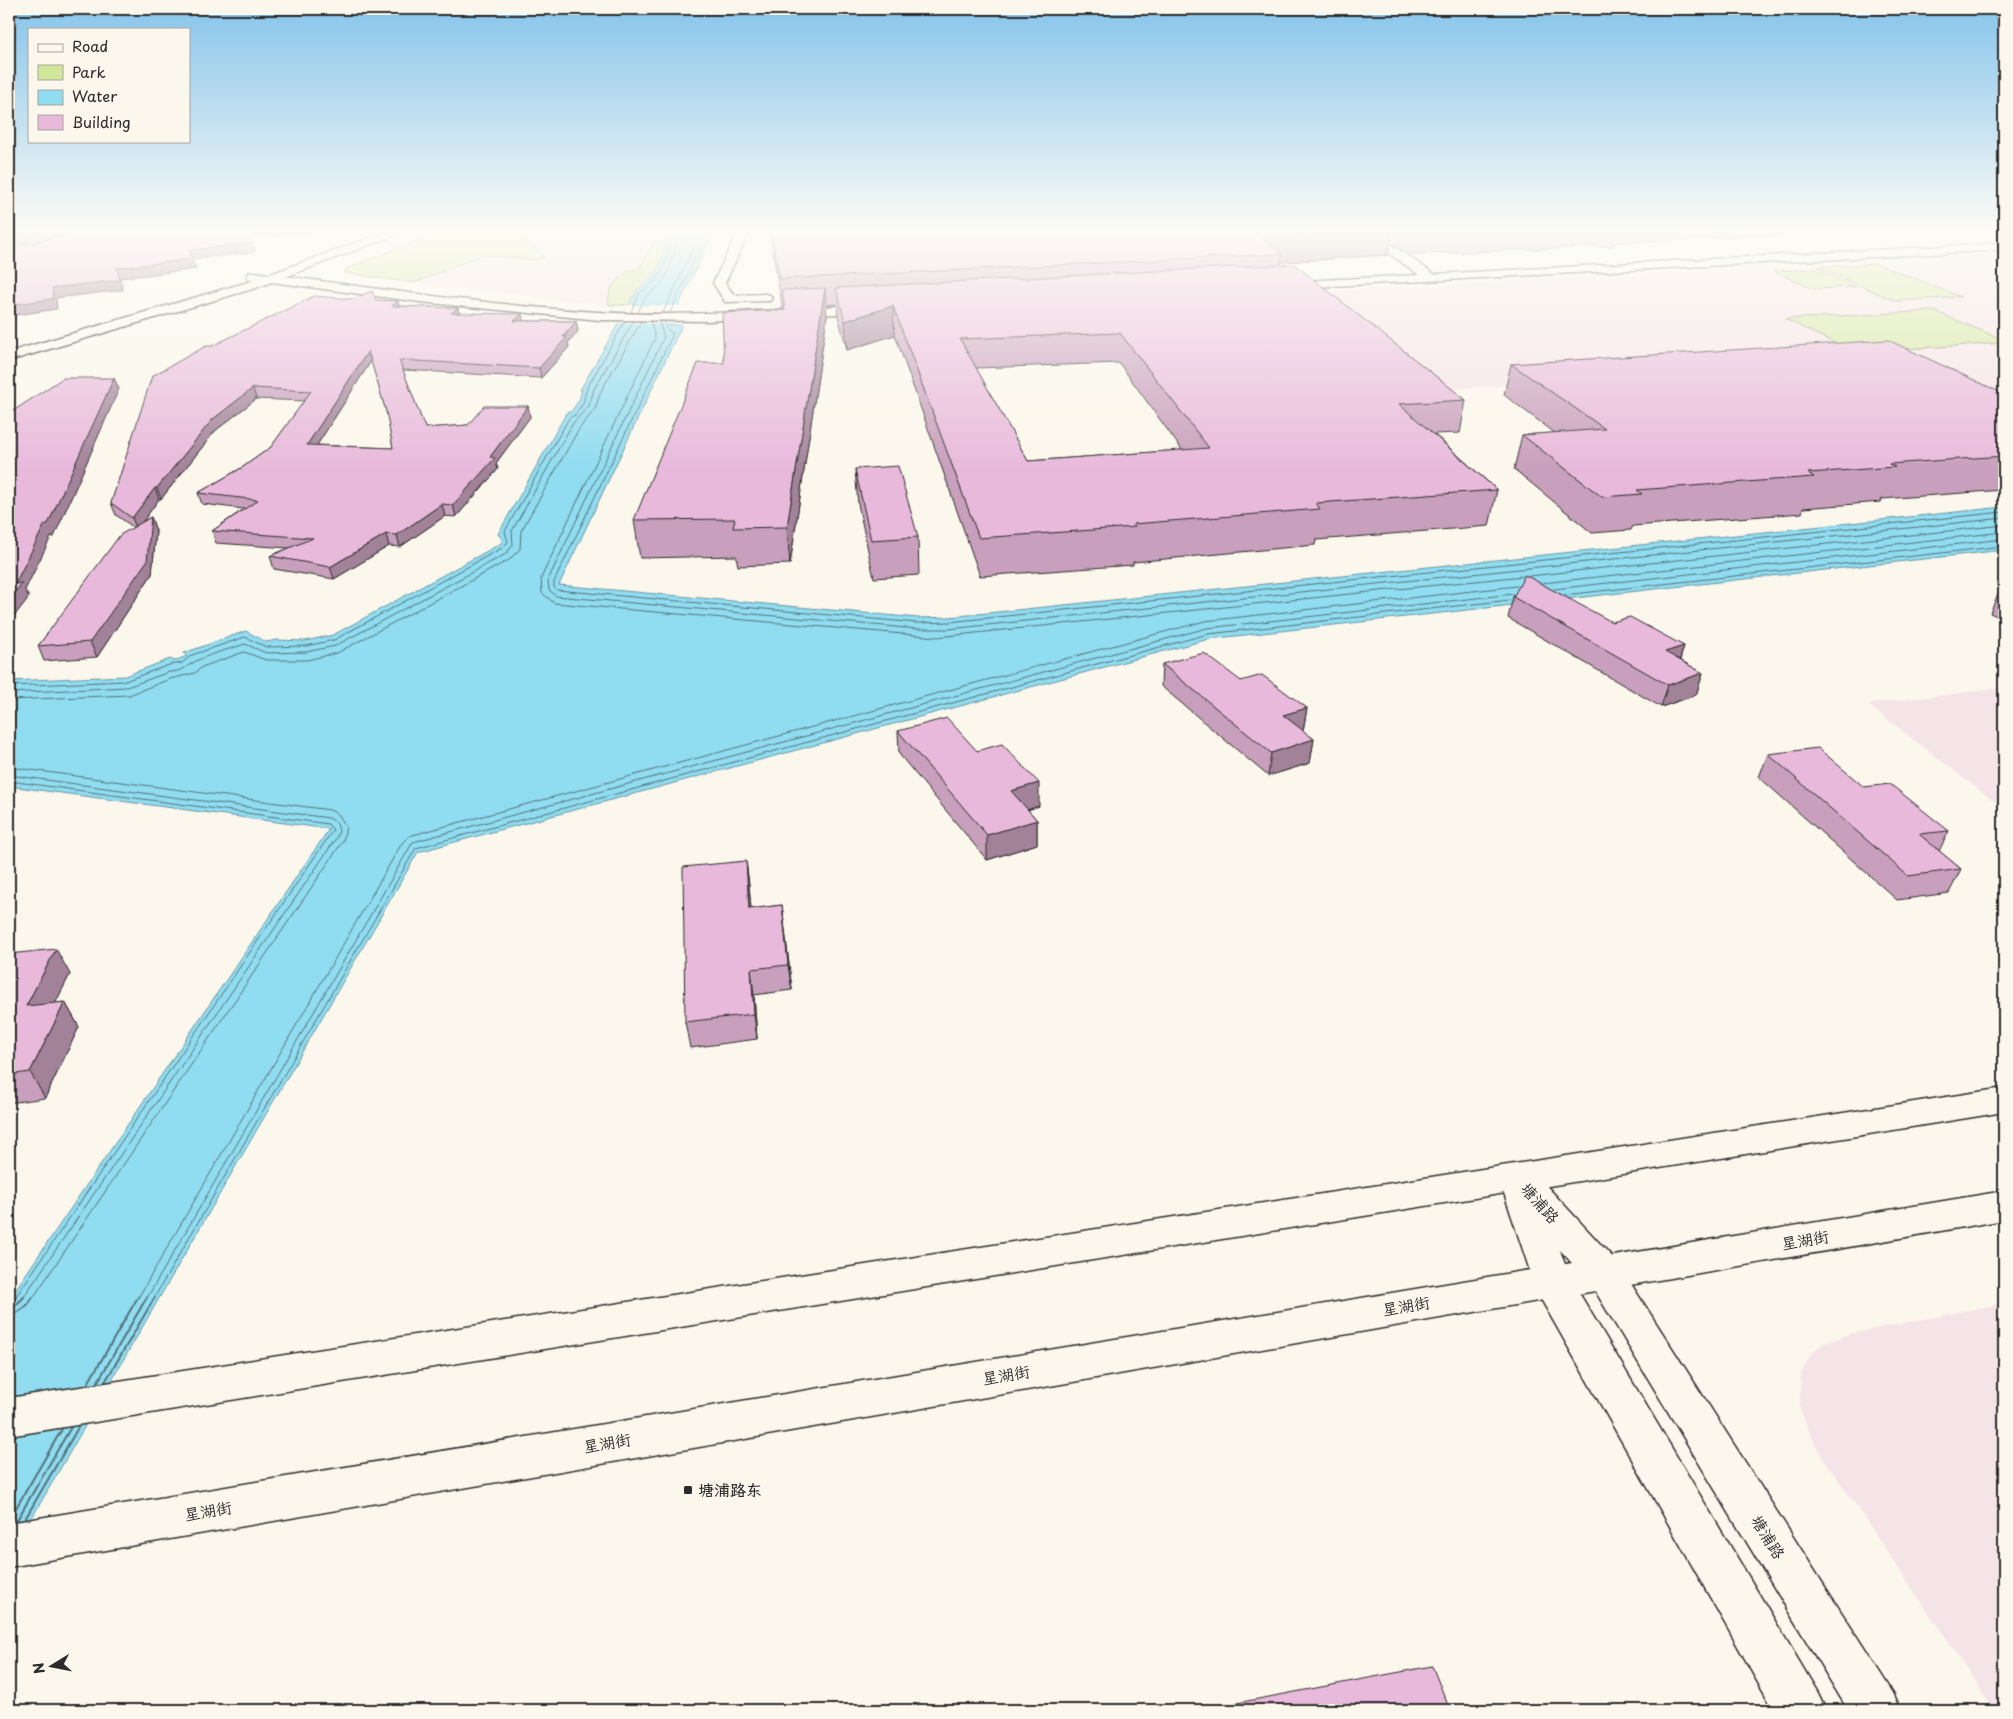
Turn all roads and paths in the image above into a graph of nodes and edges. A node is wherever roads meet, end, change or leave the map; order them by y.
1 (139, 310) edge
2 (166, 310) edge
3 (542, 310) edge
4 (828, 310) edge
5 (9, 349) edge
6 (9, 358) edge
7 (2004, 1100) edge
8 (1517, 1178) junction
9 (2004, 1205) edge
10 (1604, 1273) junction
11 (1551, 1281) junction
12 (9, 1417) edge
13 (12, 1545) edge
14 (1801, 1710) edge
15 (1876, 1710) edge

1 - 5 street
2 - 6 street
3 - 4 street
7 - 8 street
8 - 10 street, 塘浦路
8 - 11 street, 塘浦路
8 - 12 street
9 - 10 street, 星湖街
10 - 11 street, 星湖街
10 - 15 street, 塘浦路
11 - 13 street, 星湖街
11 - 14 street, 塘浦路

